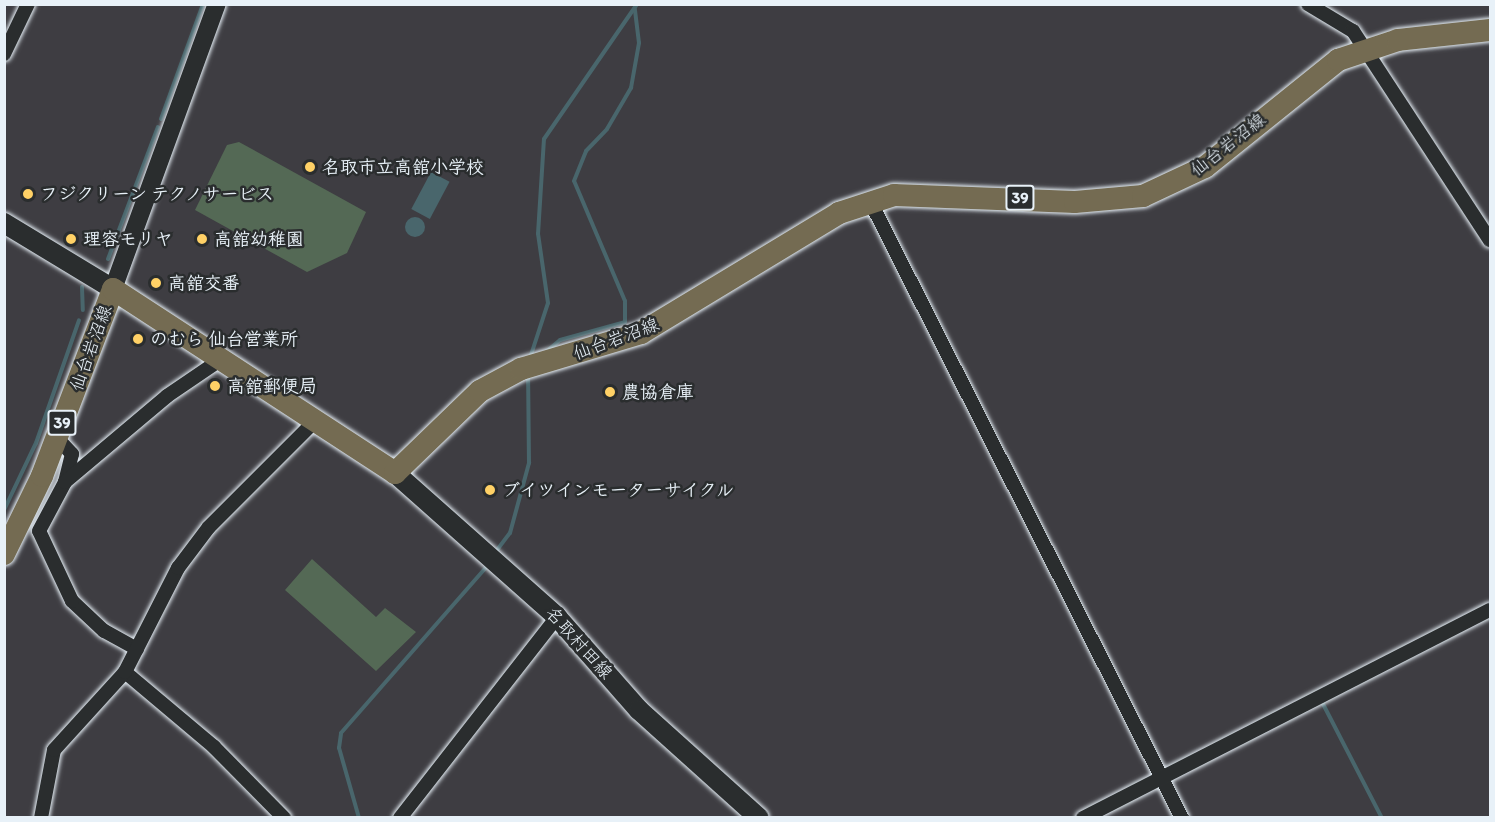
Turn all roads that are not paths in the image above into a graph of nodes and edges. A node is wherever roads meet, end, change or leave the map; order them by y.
1 (217, 4) edge
2 (1308, 4) edge
3 (30, 5) edge
4 (1491, 30) edge
5 (1365, 49) junction
6 (4, 54) edge
7 (870, 201) junction
8 (4, 223) edge
9 (1491, 240) edge
10 (113, 288) junction
11 (220, 360) junction
12 (315, 421) junction
13 (57, 438) junction
14 (395, 473) junction
15 (64, 482) junction
16 (4, 555) edge
17 (1491, 610) edge
18 (557, 617) junction
19 (137, 649) junction
20 (124, 672) junction
21 (1162, 777) junction
22 (41, 818) edge
23 (284, 818) edge
24 (399, 818) edge
25 (759, 818) edge
26 (1083, 818) edge
27 (1182, 818) edge

1 - 10 street
2 - 5 street
3 - 6 street
4 - 5 main road, 仙台岩沼線 / 39
5 - 7 main road, 仙台岩沼線 / 39
5 - 9 street
7 - 14 main road, 仙台岩沼線 / 39
7 - 21 street
8 - 10 main road
10 - 11 main road, 仙台岩沼線
10 - 13 main road, 仙台岩沼線 / 39
11 - 12 main road, 仙台岩沼線
11 - 15 street
12 - 14 main road, 仙台岩沼線
12 - 19 street
13 - 15 street
13 - 16 main road, 仙台岩沼線 / 39
14 - 18 main road, 名取村田線
15 - 19 street
17 - 21 street
18 - 24 street
18 - 25 main road, 名取村田線
19 - 20 street
20 - 22 street
20 - 23 street
21 - 26 street
21 - 27 street

